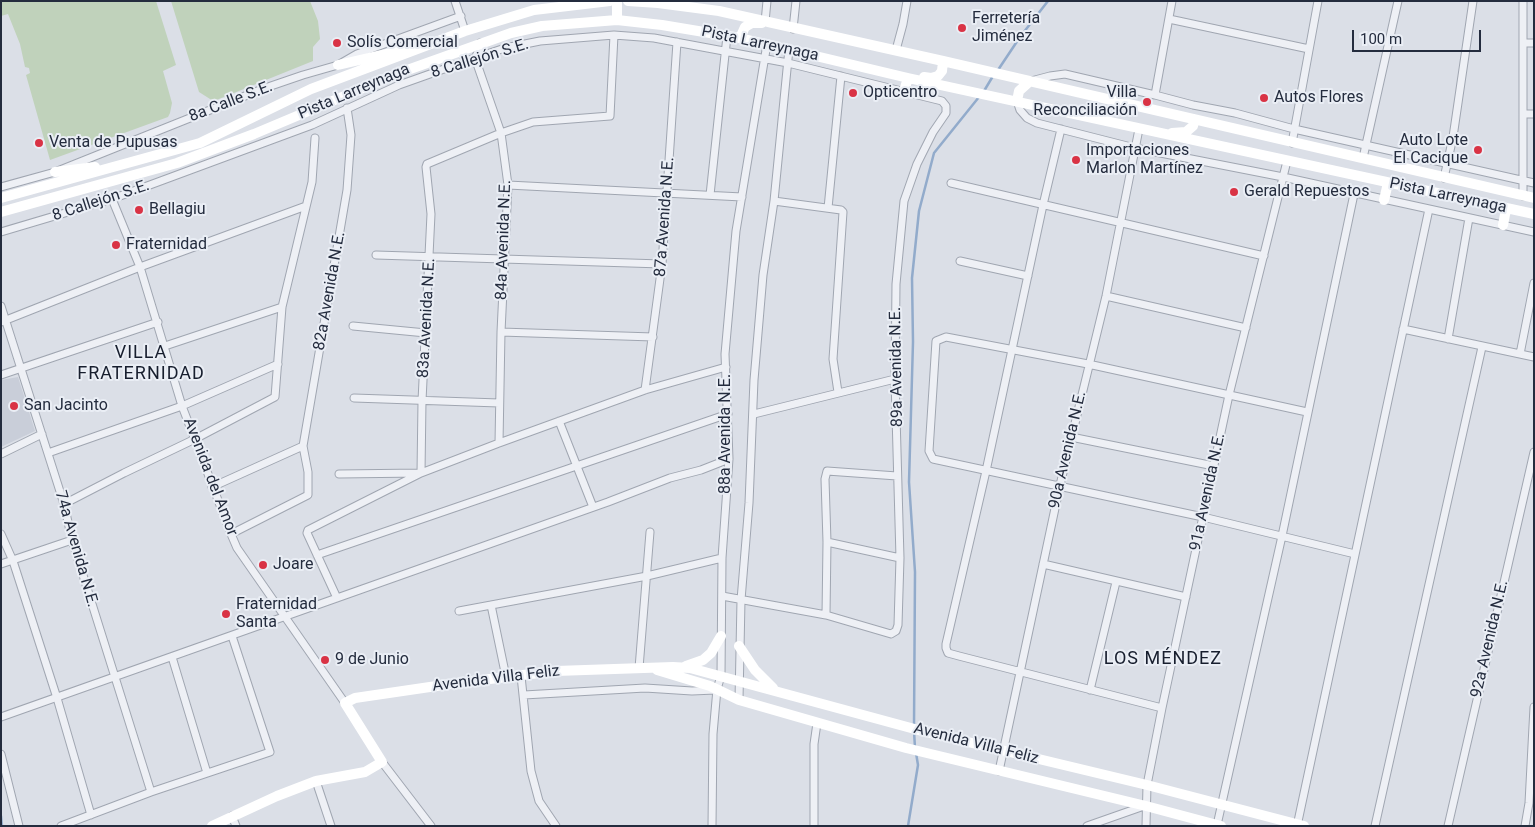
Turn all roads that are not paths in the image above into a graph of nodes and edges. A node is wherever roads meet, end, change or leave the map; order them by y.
1 (455, 1) edge
2 (610, 1) edge
3 (617, 1) edge
4 (628, 1) edge
5 (767, 1) edge
6 (796, 1) edge
7 (907, 1) edge
8 (1172, 1) edge
9 (1318, 1) edge
10 (1398, 1) edge
11 (1473, 1) edge
12 (1523, 1) edge
13 (461, 16) junction
14 (1169, 19) junction
15 (617, 20) junction
16 (765, 22) junction
17 (793, 29) junction
18 (465, 31) junction
19 (614, 35) junction
20 (727, 36) junction
21 (740, 38) junction
22 (677, 42) junction
23 (480, 43) junction
24 (1523, 43) junction
25 (1534, 43) edge
26 (767, 44) junction
27 (428, 45) junction
28 (789, 49) junction
29 (1309, 49) junction
30 (896, 50) junction
31 (724, 51) junction
32 (475, 58) junction
33 (764, 58) junction
34 (943, 61) junction
35 (788, 63) junction
36 (338, 65) junction
37 (874, 69) junction
38 (841, 76) junction
39 (908, 78) junction
40 (1024, 81) junction
41 (904, 91) junction
42 (1154, 94) junction
43 (1017, 101) junction
44 (946, 106) joint
45 (347, 108) junction
46 (1523, 114) junction
47 (1534, 114) edge
48 (1194, 119) junction
49 (1110, 122) junction
50 (1061, 129) junction
51 (1139, 129) junction
52 (1294, 130) junction
53 (501, 133) junction
54 (315, 138) dead end
55 (1292, 143) junction
56 (1366, 145) junction
57 (1135, 148) junction
58 (1363, 158) junction
59 (1287, 161) junction
60 (128, 163) junction
61 (1447, 164) junction
62 (55, 172) junction
63 (1283, 177) junction
64 (1444, 178) junction
65 (1523, 180) junction
66 (952, 182) dead end
67 (1388, 183) junction
68 (1534, 183) edge
69 (508, 185) junction
70 (1, 187) edge
71 (667, 192) junction
72 (1354, 194) junction
73 (710, 195) junction
74 (742, 196) junction
75 (1528, 197) edge
76 (1, 198) edge
77 (112, 199) junction
78 (1384, 200) junction
79 (774, 201) junction
80 (1043, 205) junction
81 (306, 206) junction
82 (828, 208) junction
83 (1429, 209) junction
84 (1506, 209) junction
85 (1, 212) edge
86 (1534, 214) edge
87 (1469, 218) junction
88 (1120, 221) junction
89 (1503, 225) junction
90 (1, 232) edge
91 (1534, 232) edge
92 (376, 255) dead end
93 (1264, 256) junction
94 (430, 257) junction
95 (504, 260) junction
96 (960, 261) dead end
97 (662, 264) junction
98 (140, 267) junction
99 (1028, 276) junction
100 (1534, 283) edge
101 (1106, 296) junction
102 (1, 306) edge
103 (282, 307) junction
104 (4, 322) edge
105 (158, 322) junction
106 (353, 326) dead end
107 (1246, 328) junction
108 (1403, 329) junction
109 (501, 332) junction
110 (426, 333) junction
111 (653, 337) junction
112 (1448, 339) junction
113 (165, 346) junction
114 (1482, 347) junction
115 (1012, 349) junction
116 (1520, 354) junction
117 (1534, 356) edge
118 (278, 364) junction
119 (1088, 364) junction
120 (726, 367) junction
121 (22, 369) junction
122 (1, 375) edge
123 (895, 378) junction
124 (645, 390) junction
125 (838, 392) junction
126 (1229, 395) junction
127 (354, 398) dead end
128 (422, 401) junction
129 (499, 403) junction
130 (182, 406) junction
131 (1307, 412) junction
132 (728, 414) junction
133 (754, 414) junction
134 (559, 421) junction
135 (42, 434) junction
136 (1071, 437) junction
137 (195, 439) junction
138 (498, 443) junction
139 (303, 446) junction
140 (1534, 452) edge
141 (48, 453) junction
142 (1, 454) edge
143 (729, 459) junction
144 (578, 466) junction
145 (1214, 466) junction
146 (986, 470) junction
147 (421, 473) junction
148 (339, 474) dead end
149 (897, 476) junction
150 (1060, 485) junction
151 (212, 487) junction
152 (64, 504) junction
153 (594, 507) junction
154 (1203, 517) junction
155 (650, 532) dead end
156 (1, 534) edge
157 (230, 534) junction
158 (1282, 536) junction
159 (72, 540) junction
160 (827, 542) junction
161 (1355, 554) junction
162 (317, 555) junction
163 (722, 558) junction
164 (900, 558) junction
165 (13, 561) junction
166 (1, 564) edge
167 (1043, 564) junction
168 (647, 576) junction
169 (1116, 582) junction
170 (722, 596) junction
171 (1186, 597) junction
172 (337, 598) junction
173 (741, 600) junction
174 (491, 605) junction
175 (459, 611) dead end
176 (284, 616) junction
177 (826, 616) junction
178 (232, 636) junction
179 (721, 636) junction
180 (739, 646) junction
181 (172, 658) junction
182 (684, 667) junction
183 (644, 668) junction
184 (1020, 672) junction
185 (521, 676) junction
186 (721, 676) junction
187 (506, 677) junction
188 (115, 678) junction
189 (738, 680) junction
190 (718, 689) junction
191 (776, 690) junction
192 (1090, 690) junction
193 (524, 695) junction
194 (57, 698) junction
195 (739, 700) junction
196 (344, 703) junction
197 (1162, 708) junction
198 (1534, 708) edge
199 (1, 717) edge
200 (817, 723) junction
201 (1004, 750) junction
202 (1, 754) edge
203 (382, 762) junction
204 (999, 770) junction
205 (207, 773) junction
206 (316, 781) junction
207 (1147, 785) junction
208 (151, 792) junction
209 (1221, 805) junction
210 (1146, 806) junction
211 (91, 815) junction
212 (234, 821) edge
213 (1219, 825) edge
214 (1299, 825) edge
215 (19, 826) edge
216 (61, 826) edge
217 (212, 826) edge
218 (332, 826) edge
219 (431, 826) edge
220 (556, 826) edge
221 (712, 826) edge
222 (814, 826) edge
223 (1087, 826) edge
224 (1146, 826) edge
225 (1375, 826) edge
226 (1448, 826) edge
227 (1525, 826) edge

1 - 13 street
2 - 18 main road, Pista Larreynaga
3 - 15 main road
4 - 16 main road, Pista Larreynaga
5 - 16 street
6 - 17 street
7 - 30 street
8 - 14 street
9 - 29 street
10 - 56 street
11 - 61 street
12 - 24 street
13 - 18 street
13 - 36 street, 8a Calle S.E.
14 - 29 street
14 - 42 street
15 - 20 main road, Pista Larreynaga
15 - 23 main road, Pista Larreynaga
16 - 17 main road, Pista Larreynaga
16 - 21 main road
17 - 30 main road, Pista Larreynaga
18 - 27 main road, Pista Larreynaga
19 - 22 street, 8 Callejón S.E.
19 - 32 street, 8 Callejón S.E.
19 - 53 street
20 - 21 main road, Pista Larreynaga
20 - 31 street
21 - 26 main road, Pista Larreynaga
22 - 31 street, 8 Callejón S.E.
22 - 71 street, 87a Avenida N.E.
23 - 32 street
23 - 85 main road, Pista Larreynaga
24 - 25 street
24 - 46 street
26 - 28 main road, Pista Larreynaga
26 - 33 street, 88a Avenida N.E.
27 - 36 main road
27 - 60 main road, Pista Larreynaga
28 - 35 street, 88a Avenida N.E.
28 - 37 main road, Pista Larreynaga
29 - 52 street
30 - 34 main road, Pista Larreynaga
31 - 33 street, 8 Callejón S.E.
31 - 73 street
32 - 45 street, 8 Callejón S.E.
32 - 53 street, 84a Avenida N.E.
33 - 35 street, 8 Callejón S.E.
33 - 74 street, 88a Avenida N.E.
34 - 37 main road
34 - 40 main road, Pista Larreynaga
35 - 38 street, 8 Callejón S.E.
35 - 79 street, 88a Avenida N.E.
36 - 62 street, 8a Calle S.E.
37 - 39 main road, Pista Larreynaga
38 - 41 street, 8 Callejón S.E.
38 - 82 street
39 - 41 main road
39 - 43 main road, Pista Larreynaga
40 - 42 street
40 - 43 main road
40 - 48 main road, Pista Larreynaga
41 - 44 street, 8 Callejón S.E.
42 - 52 street
43 - 49 main road, Pista Larreynaga
43 - 50 street
44 - 123 street, 89a Avenida N.E.
45 - 77 street, 8 Callejón S.E.
45 - 139 street, 82a Avenida N.E.
46 - 47 street
46 - 65 street
48 - 49 main road
48 - 55 main road, Pista Larreynaga
49 - 51 main road, Pista Larreynaga
50 - 57 street
50 - 80 street
51 - 57 street, 90a Avenida N.E.
51 - 59 main road, Pista Larreynaga
52 - 55 street
52 - 56 street
53 - 69 street, 84a Avenida N.E.
53 - 94 street, 83a Avenida N.E.
54 - 81 street
55 - 58 main road, Pista Larreynaga
56 - 58 street
56 - 61 street
57 - 63 street
57 - 88 street, 90a Avenida N.E.
58 - 64 main road, Pista Larreynaga
59 - 63 street, 91a Avenida N.E.
59 - 67 main road, Pista Larreynaga
60 - 62 main road
60 - 76 main road, Pista Larreynaga
61 - 64 street
61 - 65 street
62 - 70 street, 8a Calle S.E.
63 - 72 street
63 - 93 street, 91a Avenida N.E.
64 - 75 main road, Pista Larreynaga
65 - 68 street
65 - 75 street
66 - 80 street
67 - 78 main road
67 - 84 main road, Pista Larreynaga
69 - 71 street
69 - 95 street, 84a Avenida N.E.
71 - 73 street
71 - 97 street, 87a Avenida N.E.
72 - 78 street
72 - 131 street
73 - 74 street
74 - 120 street, 88a Avenida N.E.
77 - 90 street, 8 Callejón S.E.
77 - 98 street, Avenida del Amor
78 - 83 street
79 - 82 street
79 - 133 street, 88a Avenida N.E.
80 - 88 street
80 - 99 street
81 - 98 street
81 - 103 street
82 - 125 street
83 - 87 street
83 - 108 street
84 - 86 main road, Pista Larreynaga
84 - 89 main road
87 - 89 street
87 - 112 street
88 - 93 street
88 - 101 street, 90a Avenida N.E.
89 - 91 street
92 - 94 street
93 - 107 street, 91a Avenida N.E.
94 - 95 street
94 - 110 street, 83a Avenida N.E.
95 - 97 street
95 - 109 street, 84a Avenida N.E.
96 - 99 street
97 - 111 street, 87a Avenida N.E.
98 - 104 street
98 - 105 street, Avenida del Amor
99 - 115 street
100 - 116 street
101 - 107 street
101 - 119 street, 90a Avenida N.E.
102 - 104 street, 74a Avenida N.E.
103 - 113 street
103 - 118 street
104 - 121 street, 74a Avenida N.E.
105 - 113 street, Avenida del Amor
105 - 121 street
106 - 110 street
107 - 126 street, 91a Avenida N.E.
108 - 112 street
108 - 161 street
109 - 111 street
109 - 129 street, 84a Avenida N.E.
110 - 128 street, 83a Avenida N.E.
111 - 124 street, 87a Avenida N.E.
112 - 114 street
113 - 130 street, Avenida del Amor
114 - 116 street
114 - 225 street
115 - 119 street
115 - 146 street
115 - 146 street
116 - 117 street
118 - 130 street
118 - 137 street
119 - 126 street
119 - 136 street, 90a Avenida N.E.
120 - 124 street
120 - 132 street, 88a Avenida N.E.
121 - 122 street
121 - 135 street, 74a Avenida N.E.
123 - 125 street
123 - 149 street, 89a Avenida N.E.
124 - 134 street
125 - 133 street
126 - 131 street
126 - 145 street, 91a Avenida N.E.
127 - 128 street
128 - 129 street
128 - 147 street, 83a Avenida N.E.
129 - 138 street, 84a Avenida N.E.
130 - 137 street, Avenida del Amor
130 - 141 street
131 - 158 street
132 - 143 street, 88a Avenida N.E.
132 - 144 street
133 - 173 street, 88a Avenida N.E.
134 - 138 street
134 - 144 street
135 - 141 street, 74a Avenida N.E.
135 - 142 street
136 - 145 street
136 - 150 street, 90a Avenida N.E.
137 - 151 street, Avenida del Amor
137 - 152 street
138 - 147 street
139 - 151 street
139 - 157 street, 82a Avenida N.E.
140 - 226 street, 92a Avenida N.E.
141 - 152 street, 74a Avenida N.E.
143 - 153 street
143 - 163 street, 88a Avenida N.E.
144 - 153 street
144 - 162 street
145 - 154 street, 91a Avenida N.E.
146 - 150 street
146 - 184 street
147 - 148 street
147 - 162 street
149 - 160 street
149 - 164 street, 89a Avenida N.E.
150 - 154 street
150 - 167 street, 90a Avenida N.E.
151 - 157 street, Avenida del Amor
152 - 159 street, 74a Avenida N.E.
153 - 172 street
154 - 158 street
154 - 171 street, 91a Avenida N.E.
155 - 168 street
156 - 165 street
157 - 176 street, Avenida del Amor
158 - 161 street
158 - 209 street
159 - 165 street
159 - 188 street, 74a Avenida N.E.
160 - 164 street
160 - 177 street
161 - 214 street
162 - 172 street
163 - 168 street
163 - 170 street, 88a Avenida N.E.
164 - 177 street, 89a Avenida N.E.
165 - 166 street
165 - 194 street
167 - 169 street
167 - 184 street, 90a Avenida N.E.
168 - 174 street
168 - 183 street
169 - 171 street
169 - 192 street
170 - 173 street
170 - 179 street, 88a Avenida N.E.
171 - 197 street, 91a Avenida N.E.
172 - 176 street
173 - 177 street
173 - 180 street, 88a Avenida N.E.
174 - 175 street
174 - 187 street
176 - 178 street
176 - 196 street, Avenida del Amor
178 - 181 street
178 - 205 street
179 - 182 main road
179 - 186 street, 88a Avenida N.E.
180 - 189 street, 88a Avenida N.E.
180 - 191 main road
181 - 188 street
181 - 205 street
182 - 183 main road, Avenida Villa Feliz
182 - 186 main road, Avenida Villa Feliz
183 - 185 main road, Avenida Villa Feliz
183 - 190 main road, Avenida Villa Feliz
184 - 192 street
184 - 201 street, 90a Avenida N.E.
185 - 187 main road, Avenida Villa Feliz
185 - 193 street
186 - 189 main road, Avenida Villa Feliz
186 - 190 street, 88a Avenida N.E.
187 - 196 main road, Avenida Villa Feliz
188 - 194 street
188 - 208 street, 74a Avenida N.E.
189 - 191 main road, Avenida Villa Feliz
189 - 195 street, 88a Avenida N.E.
190 - 193 street
190 - 195 main road, Avenida Villa Feliz
190 - 221 street, 88a Avenida N.E.
191 - 201 main road, Avenida Villa Feliz
192 - 197 street
193 - 220 street
194 - 199 street
194 - 211 street
195 - 200 main road, Avenida Villa Feliz
196 - 203 main road, Avenida del Amor
197 - 207 street, 91a Avenida N.E.
198 - 227 street
200 - 204 main road, Avenida Villa Feliz
200 - 222 street
201 - 204 street, 90a Avenida N.E.
201 - 207 main road, Avenida Villa Feliz
202 - 215 street
203 - 206 main road
203 - 219 street, Avenida del Amor
204 - 210 main road, Avenida Villa Feliz
205 - 208 street
206 - 212 main road
206 - 218 street
207 - 209 main road, Avenida Villa Feliz
207 - 210 street, 91a Avenida N.E.
208 - 211 street
209 - 213 street
209 - 214 main road, Avenida Villa Feliz
210 - 213 main road, Avenida Villa Feliz
210 - 223 street
210 - 224 street, 91a Avenida N.E.
211 - 216 street
212 - 217 main road

